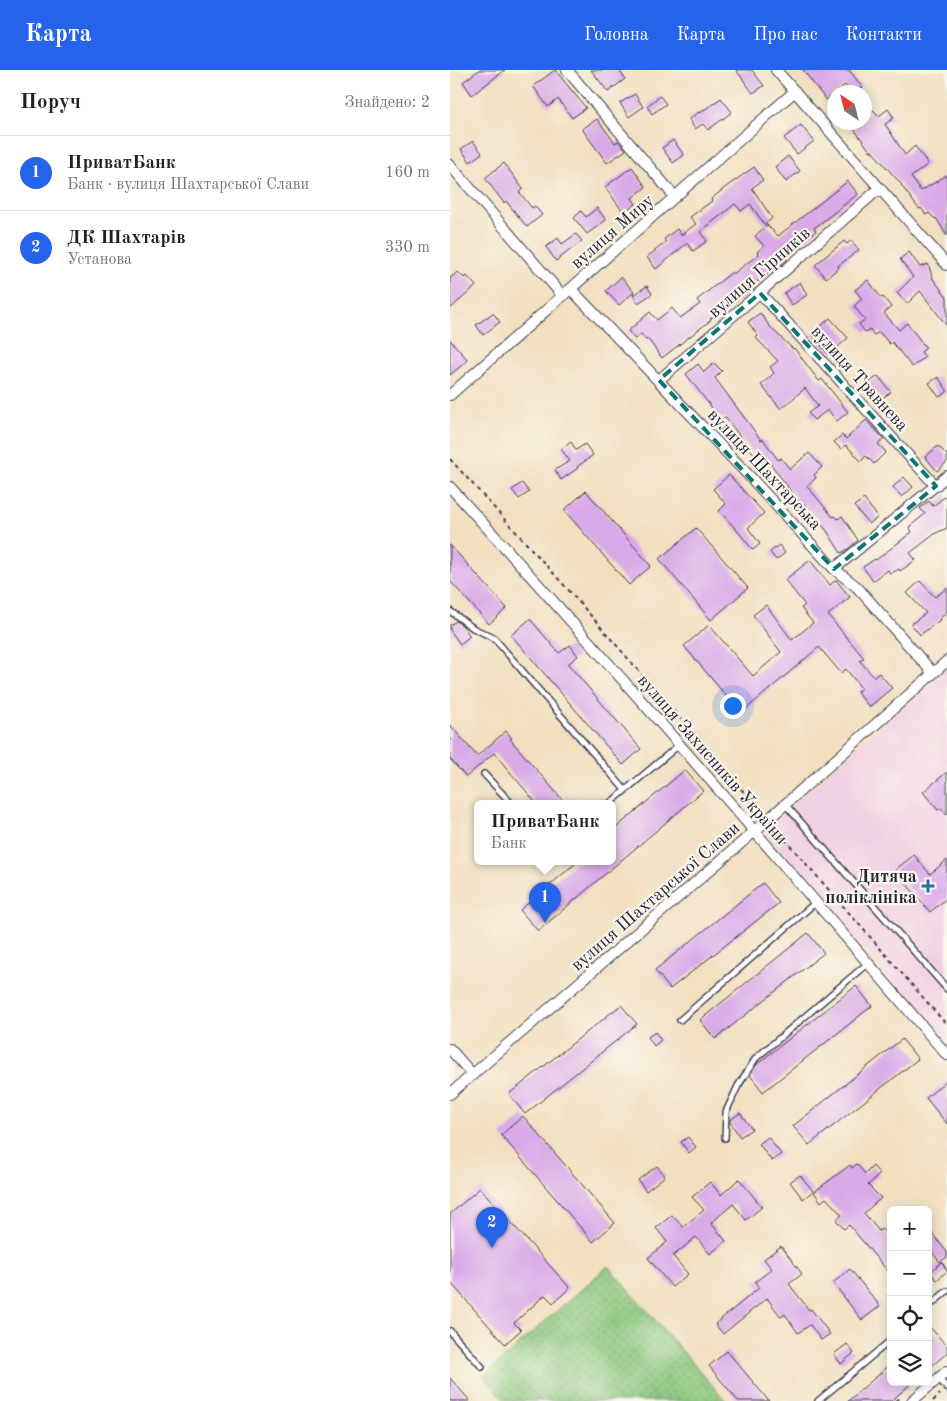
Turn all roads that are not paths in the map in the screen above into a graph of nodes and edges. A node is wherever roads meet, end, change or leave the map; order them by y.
1 (566, 70) edge
2 (776, 70) edge
3 (794, 91) junction
4 (450, 165) edge
5 (880, 188) junction
6 (675, 197) junction
7 (947, 265) edge
8 (567, 292) junction
9 (760, 293) junction
10 (659, 380) junction
11 (450, 395) edge
12 (947, 476) edge
13 (936, 486) junction
14 (450, 487) edge
15 (834, 569) junction
16 (450, 611) edge
17 (947, 661) edge
18 (933, 673) junction
19 (679, 745) junction
20 (484, 774) dead end
21 (625, 790) junction
22 (508, 800) edge
23 (614, 800) edge
24 (785, 804) junction
25 (755, 831) junction
26 (816, 902) junction
27 (868, 963) junction
28 (947, 989) edge
29 (680, 1020) dead end
30 (450, 1049) edge
31 (947, 1055) edge
32 (473, 1075) junction
33 (450, 1094) edge
34 (725, 1138) dead end
35 (947, 1292) edge
36 (932, 1304) edge
37 (450, 1331) edge
38 (890, 1341) edge
39 (482, 1367) dead end
40 (947, 1371) edge
41 (938, 1379) junction
42 (947, 1388) edge
43 (818, 1401) edge
44 (912, 1401) edge

1 - 6 street
2 - 3 street
3 - 5 street
3 - 6 street, вулиця Миру
4 - 8 street, вулиця Шахтарська
5 - 7 street
5 - 9 street, вулиця Гірників
6 - 8 street, вулиця Миру
8 - 10 street, вулиця Шахтарська
8 - 11 street, вулиця Миру
9 - 10 street, вулиця Гірників
9 - 13 street, вулиця Травнева
10 - 15 street, вулиця Шахтарська
12 - 13 street
13 - 15 street
14 - 19 street, вулиця Захисників України
15 - 18 street, вулиця Шахтарська
16 - 21 lane
17 - 18 street, вулиця Шахтарської Слави
18 - 24 street, вулиця Шахтарської Слави
19 - 21 lane
19 - 25 street, вулиця Захисників України
20 - 22 lane
21 - 23 lane
24 - 25 street, вулиця Шахтарської Слави
24 - 28 lane
25 - 26 street, вулиця Захисників України
25 - 32 street, вулиця Шахтарської Слави
26 - 27 street, вулиця Захисників України
26 - 29 lane
27 - 31 street, вулиця Захисників України
27 - 34 lane
30 - 32 street
32 - 33 street, вулиця Шахтарської Слави
35 - 36 lane
37 - 39 lane
38 - 43 lane
40 - 41 street
41 - 42 lane
41 - 44 street

